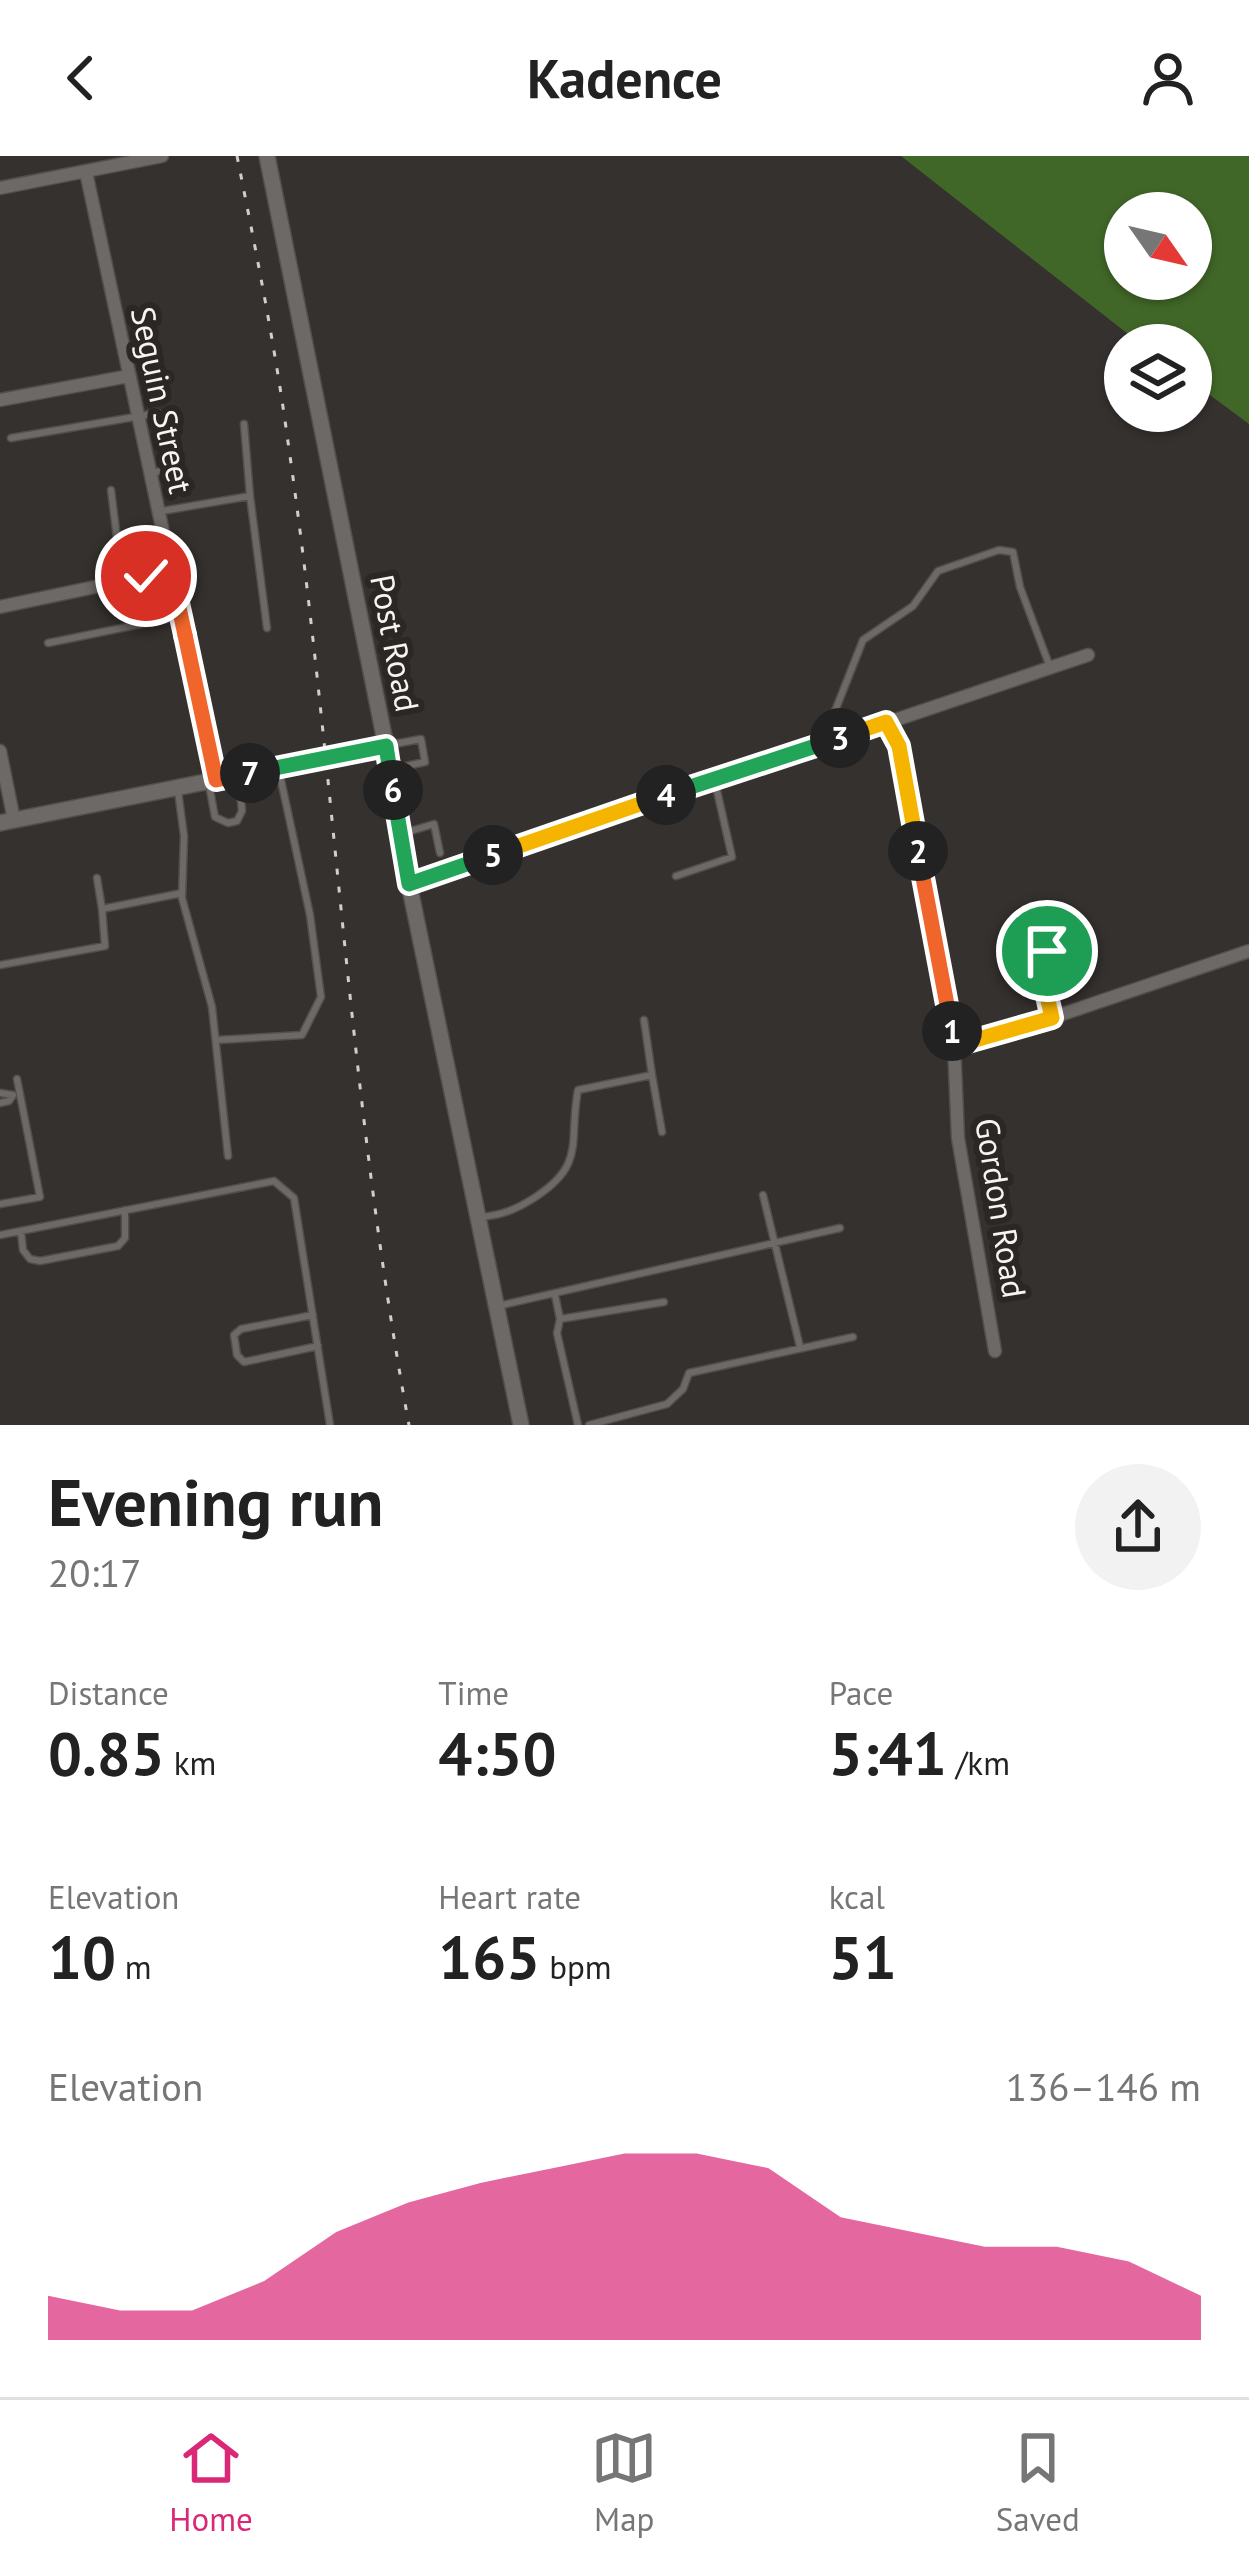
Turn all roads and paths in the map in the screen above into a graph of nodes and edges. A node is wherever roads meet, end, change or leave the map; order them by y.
1 (162, 156) edge
2 (266, 156) edge
3 (86, 172) junction
4 (0, 188) edge
5 (129, 376) junction
6 (0, 400) edge
7 (158, 412) dead end
8 (138, 413) junction
9 (244, 424) dead end
10 (11, 438) dead end
11 (171, 469) dead end
12 (150, 473) junction
13 (111, 490) dead end
14 (250, 496) junction
15 (159, 512) junction
16 (171, 571) junction
17 (122, 582) junction
18 (0, 607) edge
19 (181, 616) junction
20 (267, 628) dead end
21 (48, 643) dead end
22 (1088, 655) dead end
23 (1051, 667) junction
24 (886, 722) junction
25 (822, 744) junction
26 (386, 746) junction
27 (0, 751) edge
28 (278, 767) junction
29 (390, 770) junction
30 (239, 775) junction
31 (714, 778) junction
32 (212, 780) junction
33 (177, 788) junction
34 (7, 822) edge
35 (400, 834) junction
36 (440, 853) dead end
37 (676, 876) dead end
38 (97, 878) dead end
39 (409, 884) junction
40 (182, 893) junction
41 (102, 909) junction
42 (1070, 920) dead end
43 (1249, 951) edge
44 (0, 965) edge
45 (1052, 1018) junction
46 (644, 1020) dead end
47 (215, 1040) junction
48 (954, 1044) junction
49 (652, 1076) junction
50 (17, 1078) dead end
51 (0, 1093) edge
52 (17, 1094) junction
53 (0, 1103) edge
54 (662, 1132) dead end
55 (228, 1156) dead end
56 (763, 1195) dead end
57 (0, 1204) edge
58 (125, 1210) junction
59 (481, 1217) junction
60 (841, 1228) dead end
61 (20, 1231) junction
62 (0, 1235) edge
63 (773, 1243) junction
64 (555, 1295) junction
65 (664, 1302) dead end
66 (498, 1306) junction
67 (313, 1316) junction
68 (560, 1319) junction
69 (854, 1337) dead end
70 (318, 1346) junction
71 (800, 1347) junction
72 (995, 1351) dead end
73 (330, 1425) edge
74 (521, 1425) edge
75 (578, 1425) edge
76 (589, 1425) edge

1 - 3 street
2 - 26 street, Post Road
3 - 4 street
3 - 5 street, Seguin Street
5 - 6 street
5 - 8 street, Seguin Street
7 - 8 lane
8 - 10 lane
8 - 12 street, Seguin Street
9 - 14 lane
11 - 12 lane
12 - 15 street, Seguin Street
13 - 17 lane
14 - 15 lane
14 - 20 lane
15 - 16 street, Seguin Street
16 - 17 street
16 - 19 street, Seguin Street
17 - 18 street
19 - 21 lane
19 - 32 street, Seguin Street
22 - 23 street
23 - 24 street
23 - 25 lane
24 - 25 street
24 - 48 street, Gordon Road
25 - 31 street
26 - 28 street
26 - 29 street, Post Road
26 - 29 lane
27 - 34 street
28 - 30 street
28 - 47 lane
29 - 35 street, Post Road
30 - 32 street
30 - 32 lane
31 - 37 lane
31 - 39 street
32 - 33 street
33 - 34 street
33 - 40 lane
35 - 36 lane
35 - 39 street, Post Road
38 - 41 lane
39 - 59 street, Post Road
40 - 41 lane
40 - 47 lane
41 - 44 lane
42 - 45 lane
43 - 45 street
45 - 48 street
46 - 49 lane
47 - 55 lane
48 - 72 street, Gordon Road
49 - 54 lane
49 - 59 lane
50 - 52 lane
51 - 52 lane
52 - 53 lane
52 - 57 lane
56 - 63 lane
58 - 61 lane
58 - 61 lane
58 - 67 lane
59 - 66 street, Post Road
60 - 63 lane
61 - 62 lane
63 - 64 lane
63 - 71 lane
64 - 66 lane
64 - 68 lane
65 - 68 lane
66 - 74 street, Post Road
67 - 70 lane
67 - 70 lane
68 - 75 lane
69 - 71 lane
70 - 73 lane
71 - 76 lane

